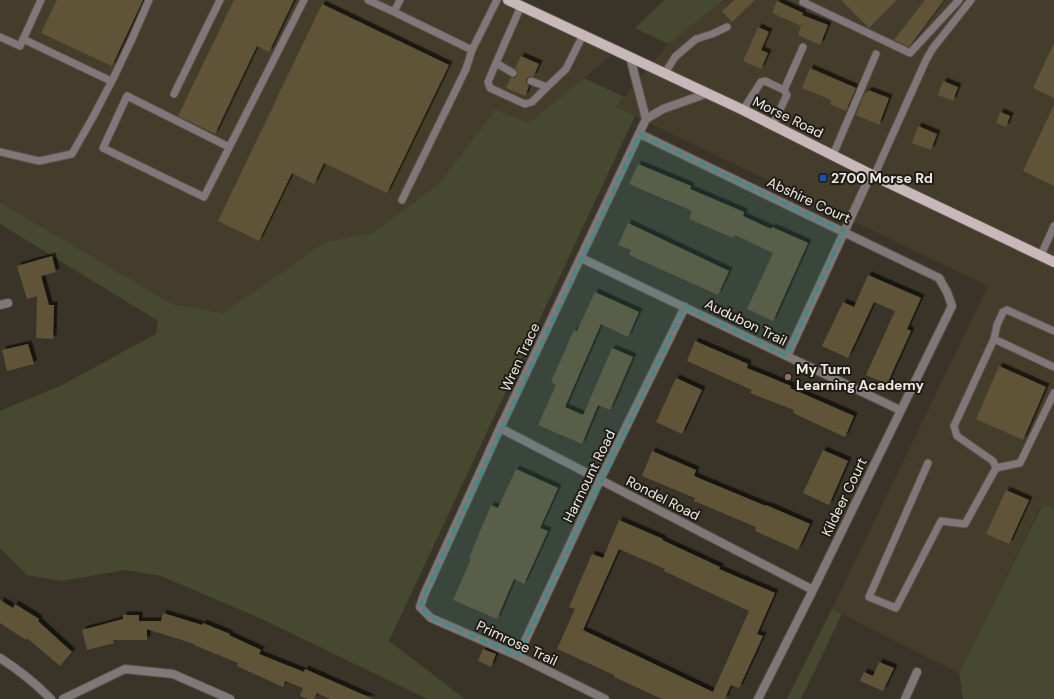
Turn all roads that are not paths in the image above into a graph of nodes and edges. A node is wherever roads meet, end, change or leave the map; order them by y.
1 (41, 0) edge
2 (149, 0) edge
3 (220, 0) edge
4 (304, 0) edge
5 (368, 0) edge
6 (400, 0) edge
7 (497, 0) edge
8 (508, 0) edge
9 (805, 0) edge
10 (960, 0) edge
11 (970, 2) edge
12 (521, 6) junction
13 (394, 12) junction
14 (727, 27) dead end
15 (583, 35) junction
16 (0, 37) edge
17 (23, 39) junction
18 (803, 47) dead end
19 (472, 50) junction
20 (876, 54) dead end
21 (630, 57) junction
22 (496, 63) junction
23 (665, 72) junction
24 (513, 73) dead end
25 (531, 81) dead end
26 (111, 82) junction
27 (546, 87) junction
28 (784, 90) junction
29 (708, 93) junction
30 (174, 94) dead end
31 (743, 110) junction
32 (646, 119) junction
33 (773, 124) junction
34 (640, 134) junction
35 (229, 147) junction
36 (0, 152) edge
37 (833, 155) junction
38 (872, 175) junction
39 (402, 200) dead end
40 (1054, 226) edge
41 (844, 231) junction
42 (1041, 255) junction
43 (581, 258) junction
44 (1054, 262) edge
45 (952, 306) joint
46 (685, 307) junction
47 (1054, 331) edge
48 (994, 339) junction
49 (787, 356) junction
50 (1054, 367) edge
51 (1054, 393) edge
52 (900, 410) junction
53 (500, 428) junction
54 (928, 463) dead end
55 (996, 468) junction
56 (600, 480) junction
57 (813, 590) junction
58 (420, 607) joint
59 (518, 656) junction
60 (0, 658) edge
61 (917, 672) dead end
62 (51, 699) edge
63 (62, 699) edge
64 (230, 699) edge
65 (605, 699) edge
66 (758, 699) edge
67 (905, 699) edge

1 - 17 lane
2 - 26 lane
3 - 30 lane
4 - 35 lane
5 - 13 lane
6 - 13 lane
7 - 19 lane
8 - 12 main road, Morse Road
9 - 10 lane
10 - 11 lane
11 - 38 lane
12 - 15 main road, Morse Road
12 - 22 lane
13 - 19 lane
14 - 23 lane
15 - 21 main road, Morse Road
15 - 27 lane
16 - 17 lane
17 - 26 lane
18 - 28 lane
19 - 39 lane
20 - 37 lane
21 - 23 main road, Morse Road
21 - 32 street
22 - 24 lane
22 - 27 lane
23 - 29 main road, Morse Road
25 - 27 lane
26 - 36 lane
28 - 31 lane
28 - 33 lane
29 - 31 main road, Morse Road
29 - 32 street
31 - 33 main road, Morse Road
32 - 34 street, Wren Trace
33 - 37 main road, Morse Road
34 - 41 street, Abshire Court
34 - 43 street, Wren Trace
35 - 35 lane
37 - 38 main road, Morse Road
38 - 41 street
38 - 42 main road, Morse Road
40 - 42 lane
41 - 45 street, Abshire Court
41 - 49 street
42 - 44 main road, Morse Road
43 - 46 street, Audubon Trail
43 - 53 street, Wren Trace
45 - 52 street, Kildeer Court
46 - 49 street, Audubon Trail
46 - 56 street, Harmount Road
47 - 48 lane
48 - 50 lane
48 - 55 lane
49 - 52 street, Audubon Trail
51 - 55 lane
52 - 57 street, Kildeer Court
53 - 56 street, Rondel Road
53 - 58 street, Wren Trace
54 - 55 lane
56 - 57 street, Rondel Road
56 - 59 street, Harmount Road
57 - 66 street, Kildeer Court
58 - 59 street, Primrose Trail
59 - 65 street, Primrose Trail
60 - 62 street
61 - 67 street
63 - 64 street

